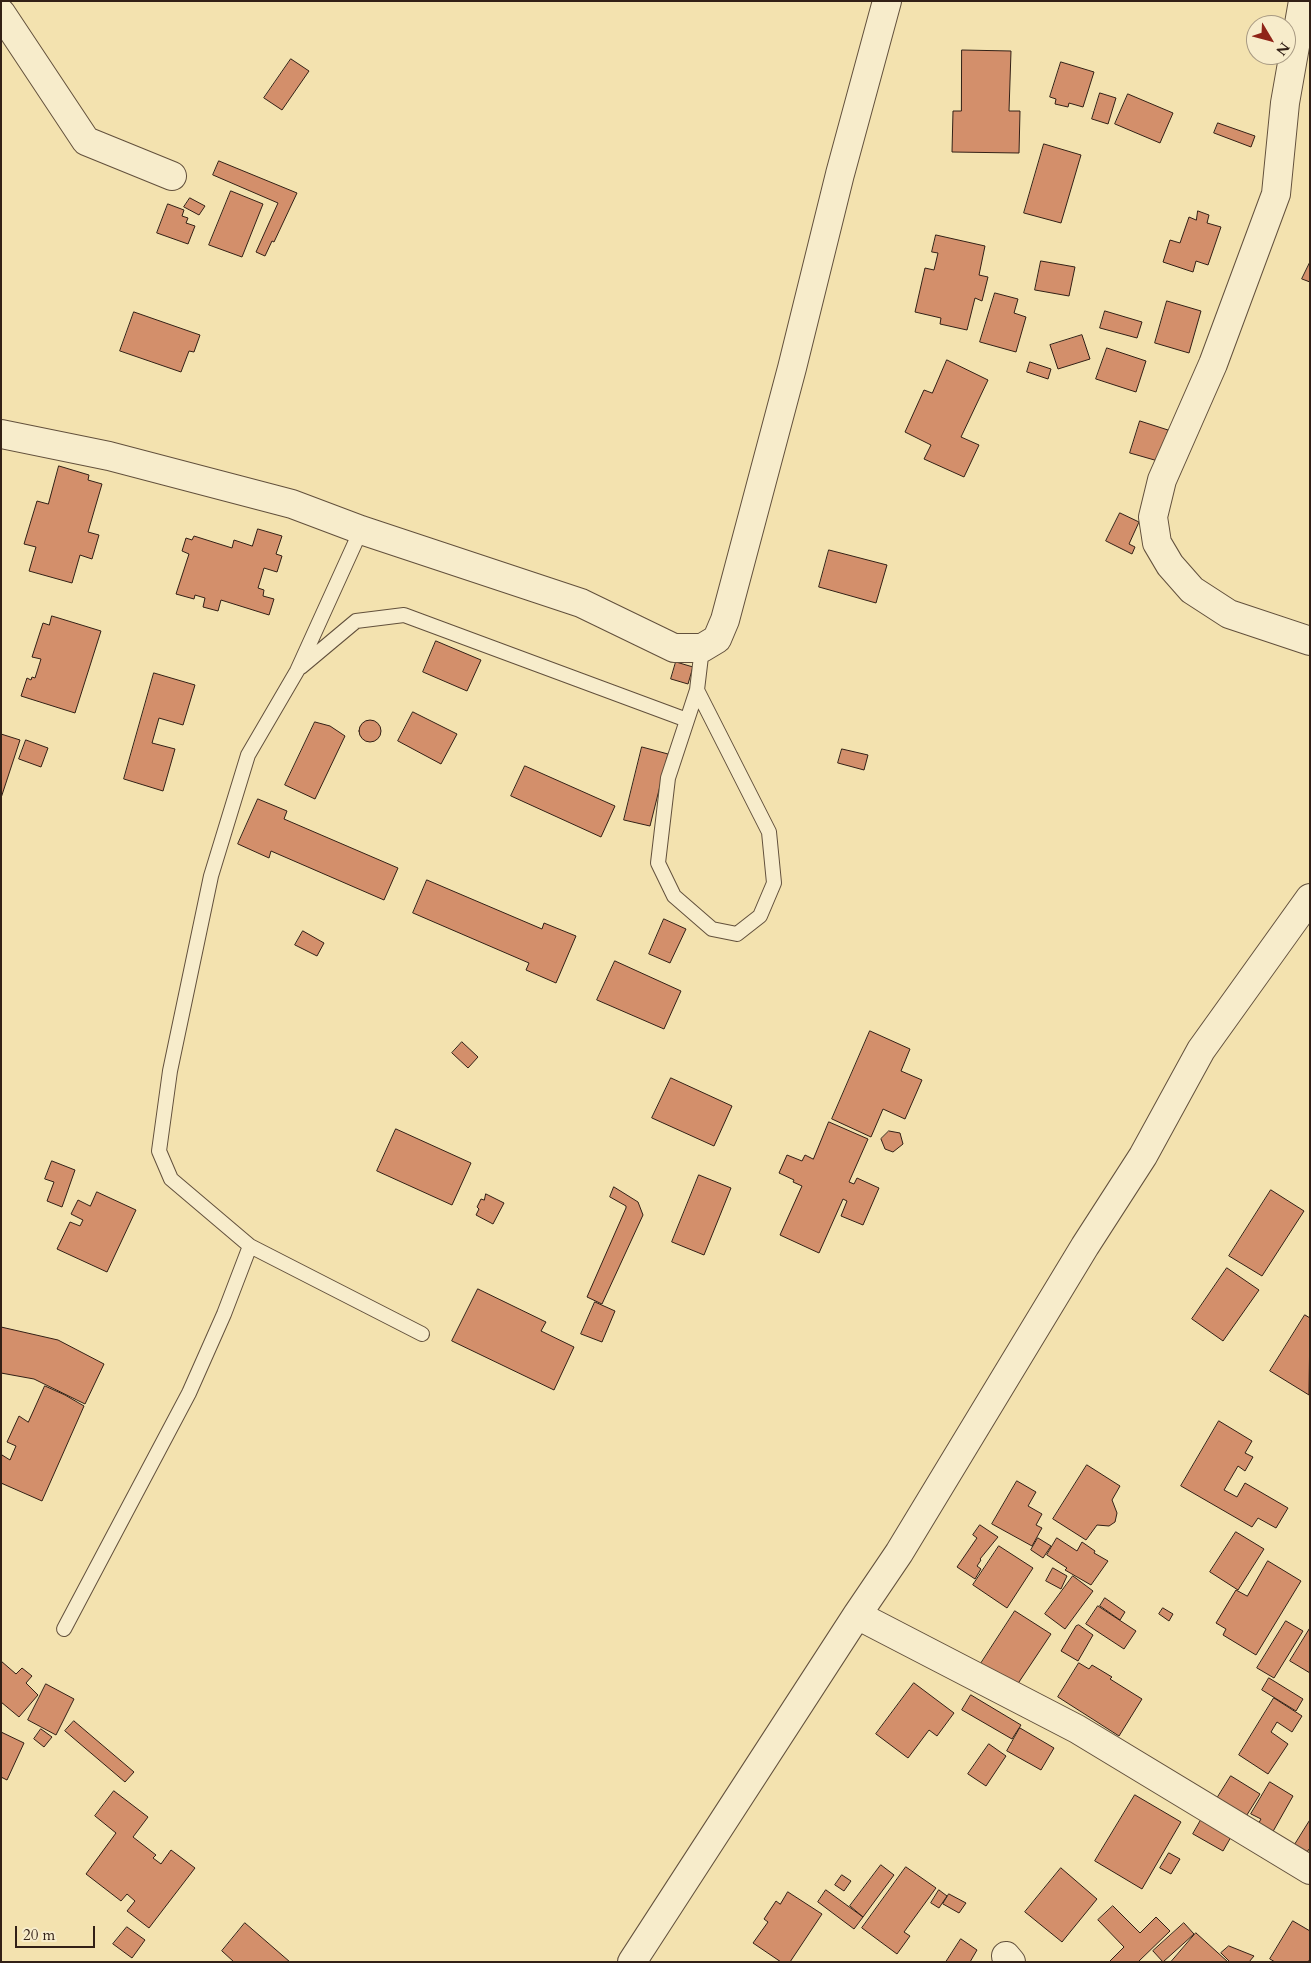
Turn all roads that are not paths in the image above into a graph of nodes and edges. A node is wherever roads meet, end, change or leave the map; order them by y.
1 (7, 1) edge
2 (887, 1) edge
3 (1304, 1) edge
4 (1, 12) edge
5 (172, 176) dead end
6 (1, 434) edge
7 (361, 530) junction
8 (1310, 641) edge
9 (702, 648) junction
10 (297, 671) junction
11 (697, 690) junction
12 (687, 720) junction
13 (1310, 898) edge
14 (1282, 937) junction
15 (1310, 938) edge
16 (250, 1246) junction
17 (422, 1334) dead end
18 (857, 1615) junction
19 (64, 1629) dead end
20 (1310, 1870) edge
21 (632, 1962) edge

1 - 4 street
2 - 9 street
3 - 8 street
4 - 5 street
6 - 7 street
7 - 9 street
7 - 10 lane
9 - 11 lane
10 - 12 lane
10 - 16 lane
11 - 12 lane
11 - 12 lane
13 - 14 street
14 - 15 street
14 - 18 street
16 - 17 lane
16 - 19 lane
18 - 20 street
18 - 21 street

